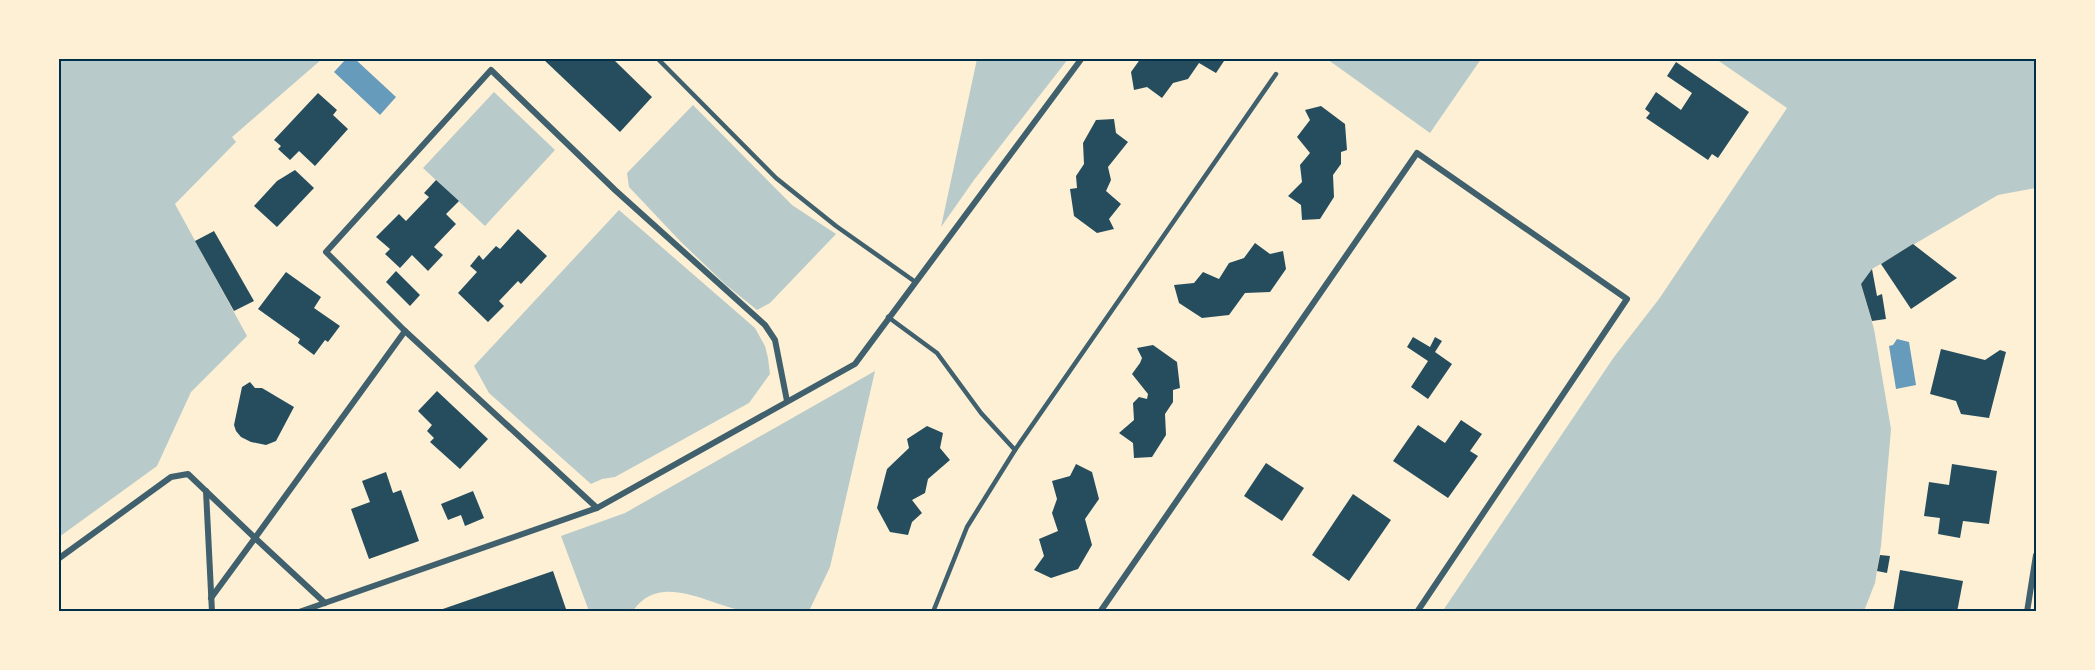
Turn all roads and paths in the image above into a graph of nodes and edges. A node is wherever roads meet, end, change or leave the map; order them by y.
1 (657, 58) edge
2 (1082, 58) edge
3 (1276, 74) dead end
4 (914, 281) junction
5 (888, 317) junction
6 (405, 331) junction
7 (787, 401) junction
8 (1015, 450) junction
9 (206, 491) junction
10 (597, 508) junction
11 (255, 538) junction
12 (2037, 555) edge
13 (58, 559) edge
14 (211, 598) junction
15 (325, 603) junction
16 (212, 612) edge
17 (299, 612) edge
18 (933, 612) edge
19 (1100, 612) edge
20 (1417, 612) edge
21 (2027, 612) edge

1 - 4 lane
2 - 4 street
3 - 8 lane
4 - 5 street
5 - 7 street
5 - 8 lane
6 - 7 street
6 - 10 street
6 - 11 street
7 - 10 street
8 - 18 lane
9 - 11 street
9 - 13 street
9 - 14 street
10 - 15 street
11 - 14 street
11 - 15 street
12 - 21 street
14 - 16 street
15 - 17 street
19 - 20 street

